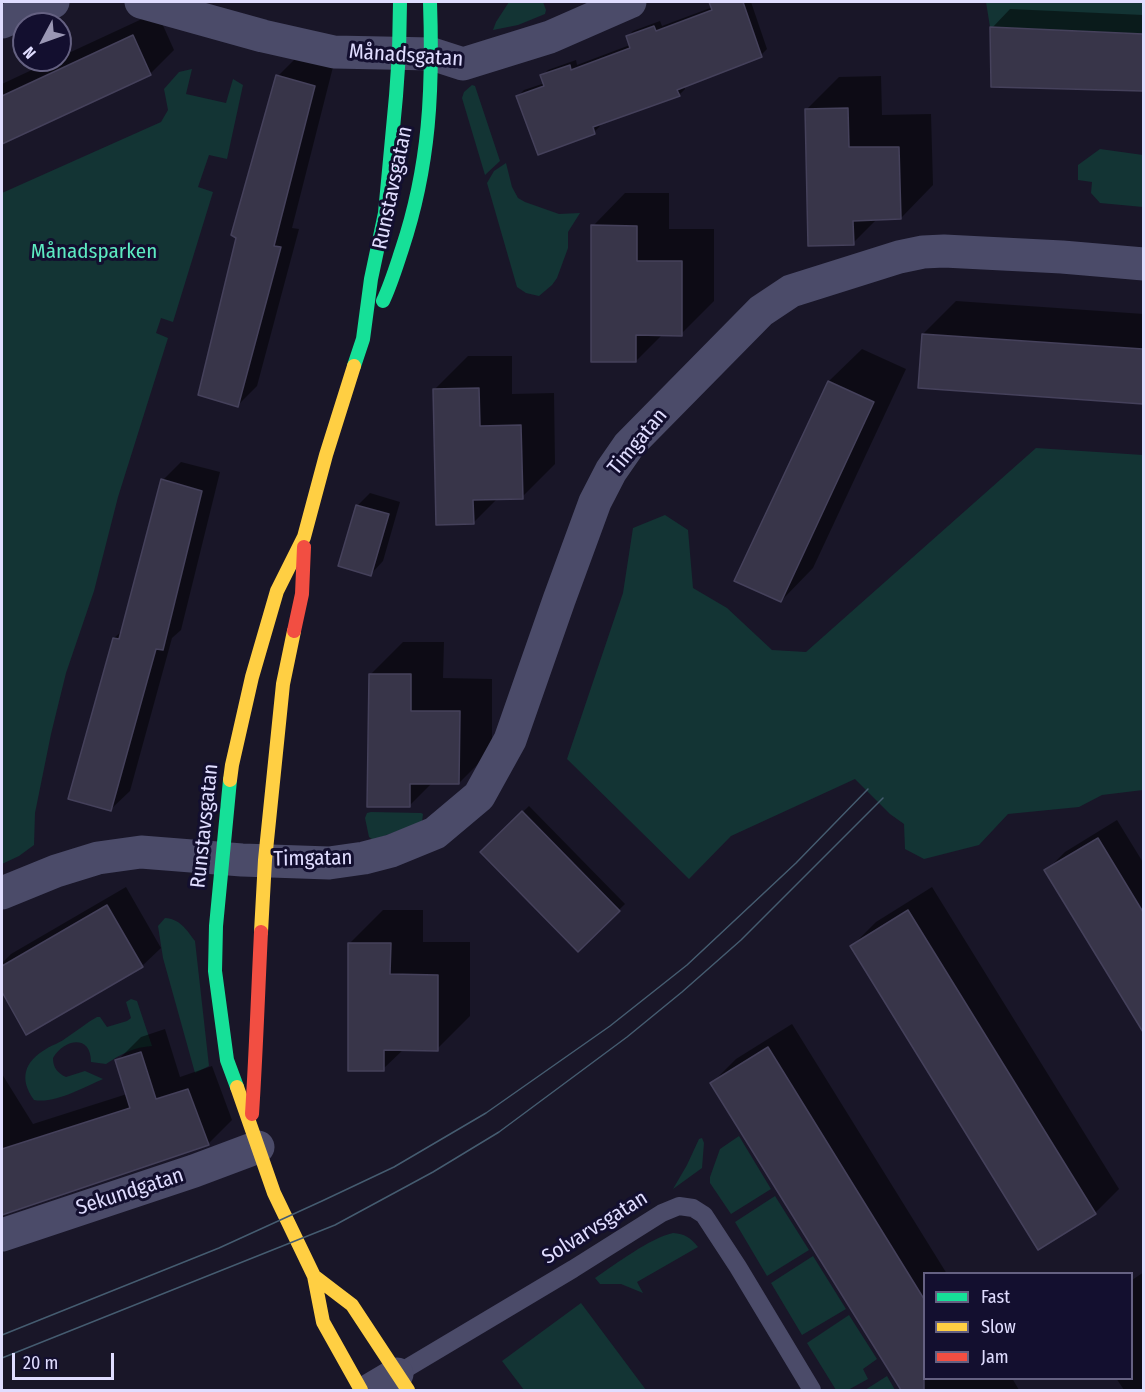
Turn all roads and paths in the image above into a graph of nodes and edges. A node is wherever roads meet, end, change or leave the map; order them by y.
1 (53, 2) edge
2 (141, 2) edge
3 (400, 2) edge
4 (430, 2) edge
5 (630, 2) edge
6 (2, 22) edge
7 (399, 53) junction
8 (432, 54) junction
9 (1143, 264) edge
10 (363, 339) junction
11 (304, 537) junction
12 (243, 859) junction
13 (2, 893) edge
14 (258, 1146) junction
15 (2, 1235) edge
16 (314, 1276) junction
17 (392, 1385) edge
18 (361, 1390) edge
19 (812, 1390) edge

1 - 6 street
2 - 7 street, Månadsgatan
3 - 7 street, Runstavsgatan
4 - 8 street, Runstavsgatan
5 - 8 street, Månadsgatan
7 - 8 street, Månadsgatan
7 - 10 street, Runstavsgatan
8 - 10 street, Runstavsgatan
9 - 12 street, Timgatan
10 - 11 street, Runstavsgatan
11 - 12 street, Runstavsgatan
11 - 12 street, Runstavsgatan
12 - 13 street, Timgatan
12 - 14 street, Runstavsgatan
12 - 14 street, Runstavsgatan
14 - 15 street, Sekundgatan
14 - 16 street, Runstavsgatan
16 - 17 street, Runstavsgatan
16 - 18 street, Runstavsgatan
17 - 19 lane, Solvarvsgatan

